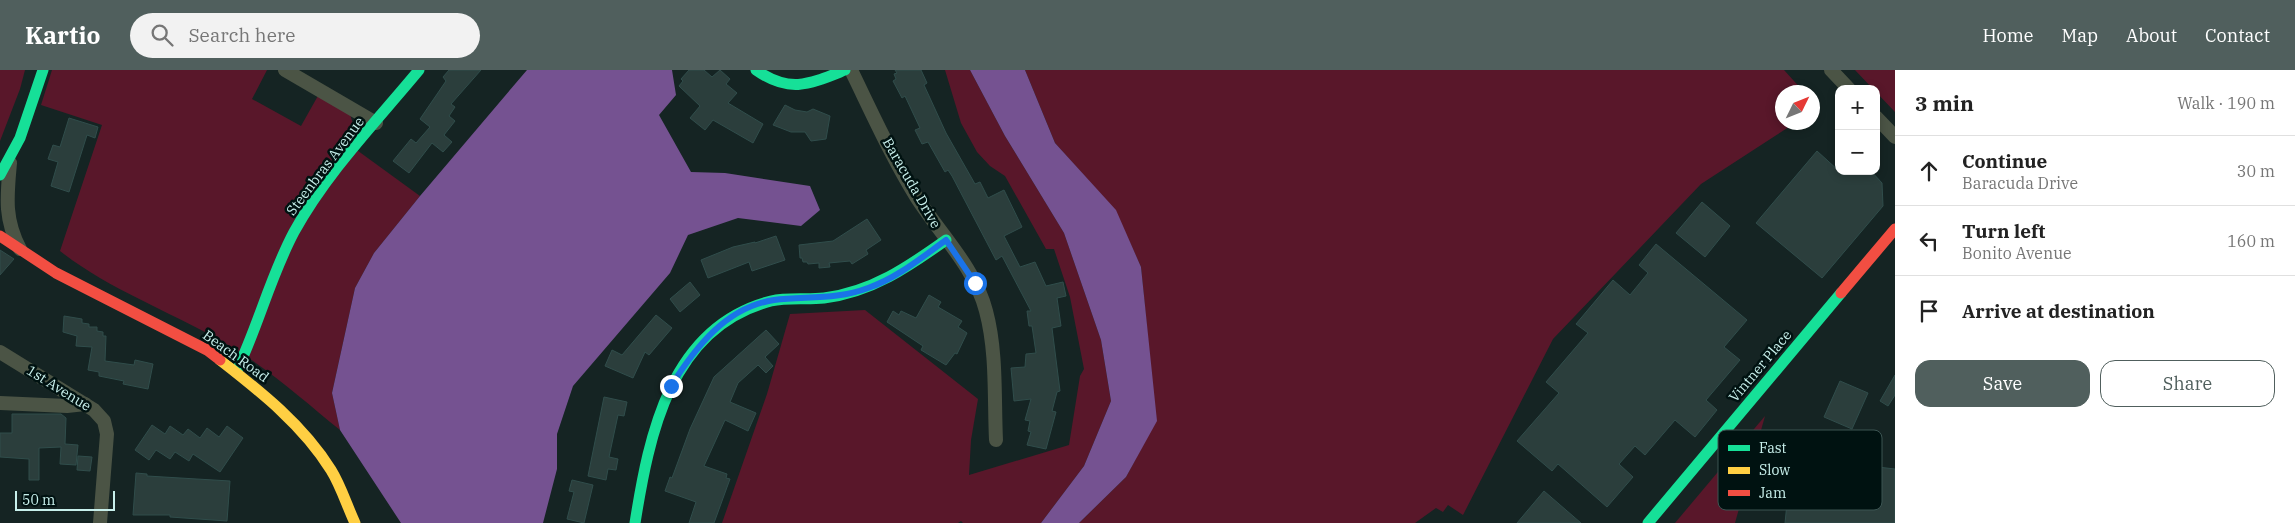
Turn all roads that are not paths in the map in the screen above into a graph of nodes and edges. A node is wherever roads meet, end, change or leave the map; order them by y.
1 (43, 70) edge
2 (285, 70) edge
3 (419, 70) edge
4 (756, 70) edge
5 (845, 70) edge
6 (851, 70) edge
7 (1831, 70) edge
8 (1845, 85) edge
9 (1880, 121) edge
10 (376, 123) junction
11 (1895, 137) edge
12 (10, 160) junction
13 (0, 176) edge
14 (1895, 229) edge
15 (0, 236) edge
16 (946, 240) junction
17 (21, 249) junction
18 (0, 352) edge
19 (236, 372) junction
20 (0, 403) edge
21 (86, 404) junction
22 (1726, 430) edge
23 (996, 440) dead end
24 (1718, 440) edge
25 (355, 522) edge
26 (100, 523) edge
27 (635, 523) edge
28 (1648, 523) edge

1 - 12 street
2 - 10 street
3 - 10 street, Steenbras Avenue
4 - 5 street
6 - 16 street, Baracuda Drive
7 - 8 street
9 - 11 street
10 - 19 street, Steenbras Avenue
12 - 13 street
12 - 17 street
14 - 22 street, Vintner Place
15 - 17 street, Beach Road
16 - 23 street, Baracuda Drive
16 - 27 street
17 - 19 street, Beach Road
18 - 21 street, 1st Avenue
19 - 25 street, Beach Road
20 - 21 street
21 - 26 street, 1st Avenue
24 - 28 street, Vintner Place

